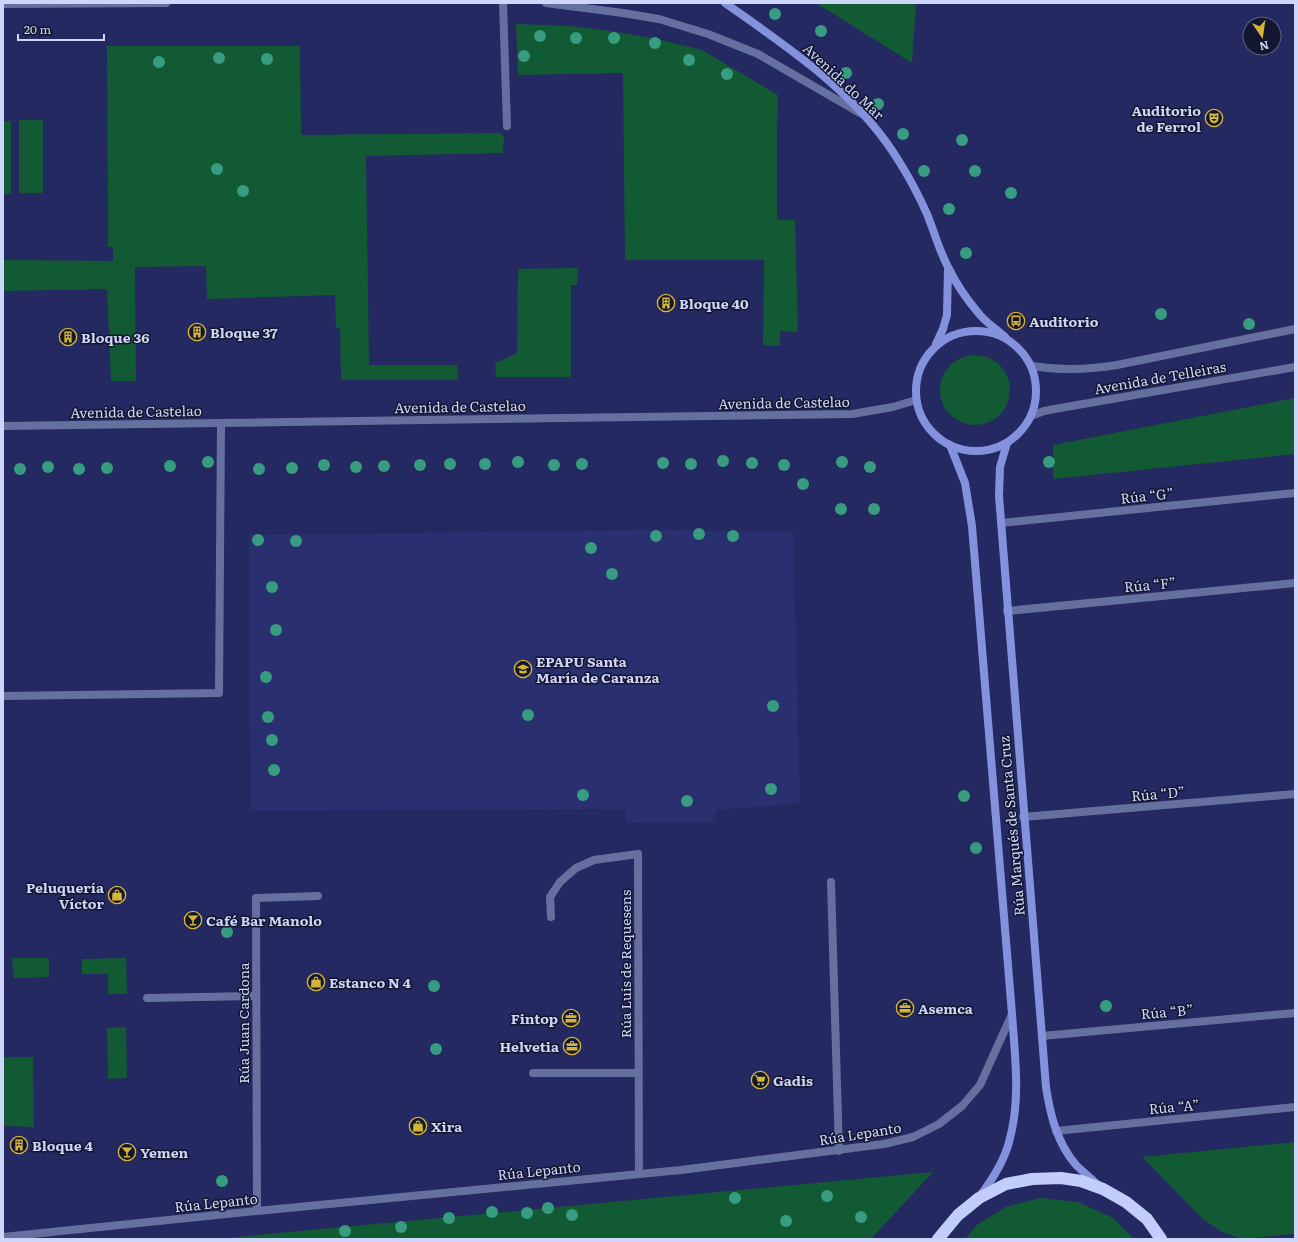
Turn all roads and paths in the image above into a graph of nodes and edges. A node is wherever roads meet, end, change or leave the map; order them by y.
1 (166, 3) edge
2 (503, 3) edge
3 (546, 3) edge
4 (594, 3) edge
5 (725, 3) edge
6 (3, 4) edge
7 (582, 8) junction
8 (867, 117) junction
9 (507, 126) dead end
10 (948, 267) junction
11 (1295, 329) edge
12 (1005, 337) junction
13 (936, 345) junction
14 (1032, 366) junction
15 (1295, 367) edge
16 (916, 400) junction
17 (1031, 416) junction
18 (221, 423) junction
19 (3, 426) edge
20 (1007, 443) junction
21 (950, 445) junction
22 (1295, 493) edge
23 (1001, 523) junction
24 (1295, 583) edge
25 (1008, 611) junction
26 (3, 696) edge
27 (1295, 794) edge
28 (1023, 817) junction
29 (831, 882) dead end
30 (318, 896) dead end
31 (551, 917) dead end
32 (255, 996) junction
33 (147, 998) dead end
34 (1295, 1013) edge
35 (1012, 1014) junction
36 (1042, 1036) junction
37 (638, 1073) junction
38 (532, 1074) dead end
39 (1295, 1107) edge
40 (1056, 1131) junction
41 (839, 1150) junction
42 (639, 1174) junction
43 (1103, 1189) junction
44 (979, 1198) junction
45 (257, 1211) junction
46 (3, 1237) edge
47 (938, 1239) edge
48 (1161, 1239) edge

1 - 6 street
2 - 9 street
3 - 7 street
4 - 7 street
5 - 8 street, Avenida do Mar
7 - 8 street
8 - 10 street, Avenida do Mar
10 - 12 street, Avenida do Mar
10 - 13 street, Avenida do Mar
11 - 14 street, Avenida de Telleiras
12 - 13 street
12 - 14 street
13 - 16 street
14 - 17 street
15 - 17 street, Avenida de Telleiras
16 - 18 street, Avenida de Castelao
16 - 21 street
17 - 20 street
18 - 19 street, Avenida de Castelao
18 - 26 street
20 - 21 street
20 - 23 street, Rúa Marqués de Santa Cruz
21 - 35 street, Rúa Marqués de Santa Cruz
22 - 23 street, Rúa “G”
23 - 25 street, Rúa Marqués de Santa Cruz
24 - 25 street, Rúa “F”
25 - 28 street, Rúa Marqués de Santa Cruz
27 - 28 street, Rúa “D”
28 - 36 street, Rúa Marqués de Santa Cruz
29 - 41 street
30 - 32 street, Rúa Juan Cardona
31 - 37 street, Rúa Luís de Requesens
32 - 33 street
32 - 45 street, Rúa Juan Cardona
34 - 36 street, Rúa “B”
35 - 41 street, Rúa Lepanto
35 - 44 street, Rúa Marqués de Santa Cruz
36 - 40 street, Rúa Marqués de Santa Cruz
37 - 38 street
37 - 42 street, Rúa Luís de Requesens
39 - 40 street, Rúa “A”
40 - 43 street, Rúa Marqués de Santa Cruz
41 - 42 street, Rúa Lepanto
42 - 45 street, Rúa Lepanto
43 - 44 highway
43 - 48 highway
44 - 47 highway
45 - 46 street, Rúa Lepanto

